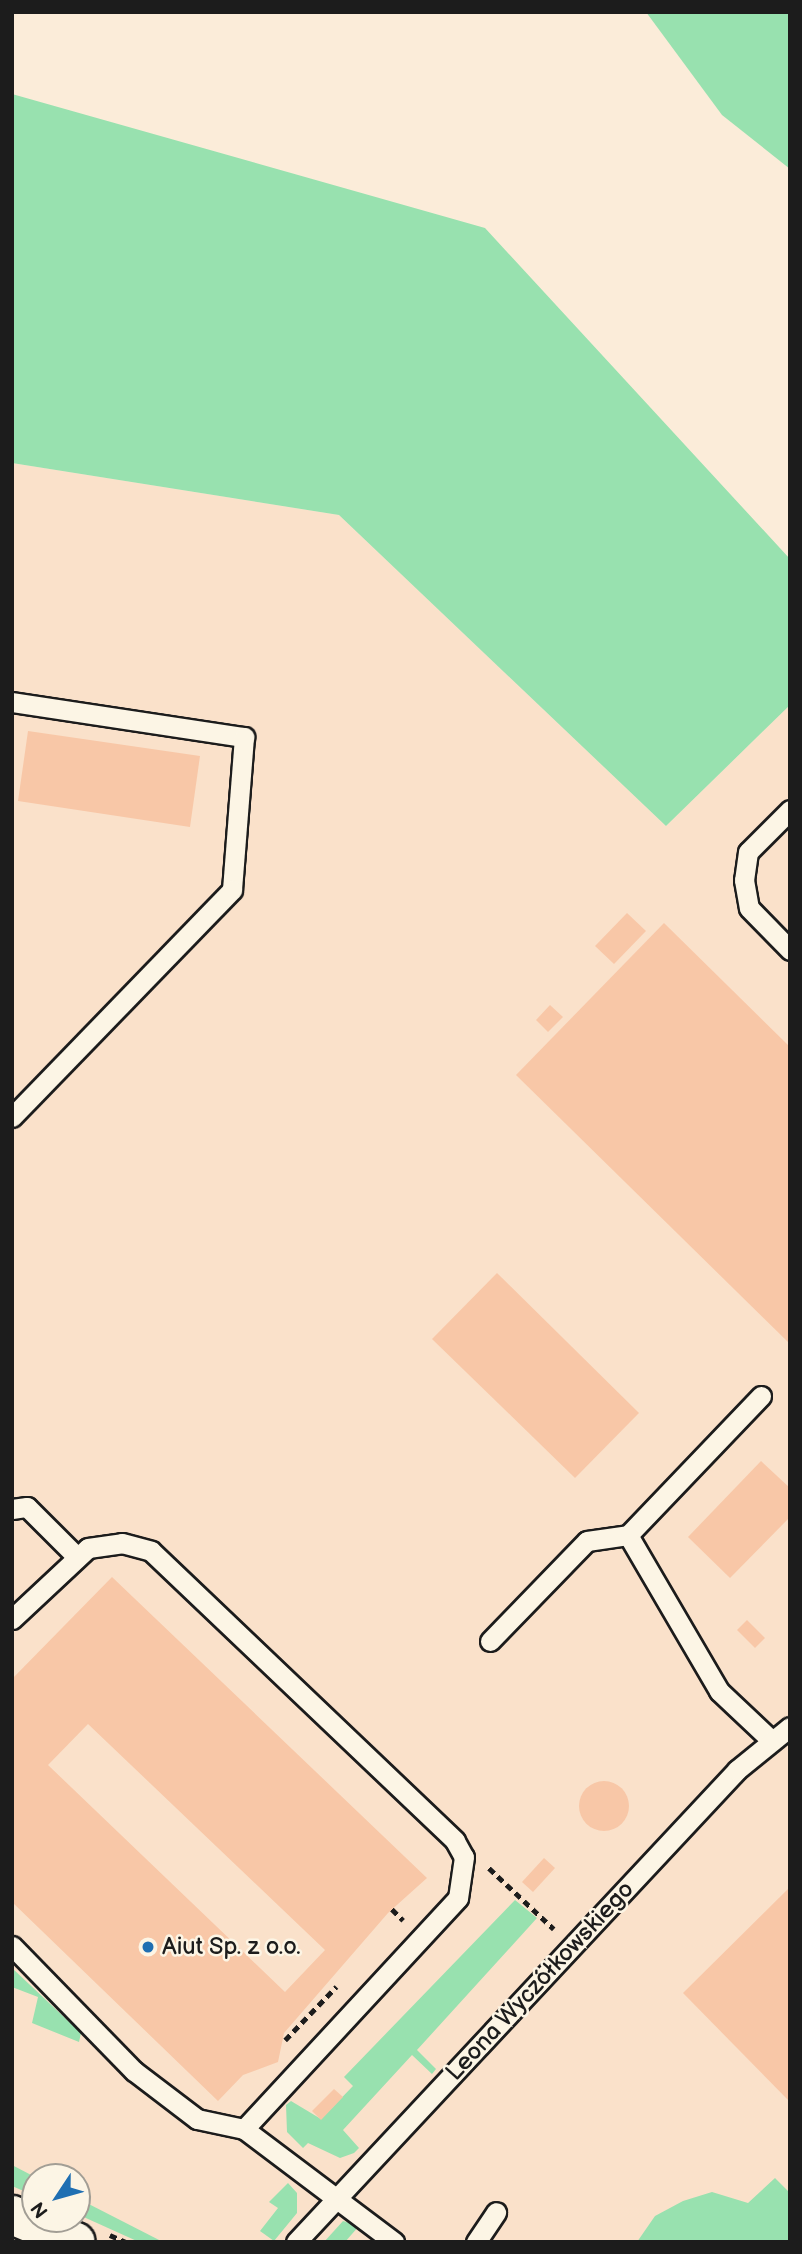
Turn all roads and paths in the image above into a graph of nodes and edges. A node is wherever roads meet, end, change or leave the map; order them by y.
1 (12, 702) edge
2 (790, 810) edge
3 (790, 950) edge
4 (12, 1117) edge
5 (761, 1396) dead end
6 (12, 1509) edge
7 (628, 1535) junction
8 (75, 1555) junction
9 (12, 1619) edge
10 (490, 1641) dead end
11 (790, 1727) edge
12 (770, 1739) junction
13 (489, 1868) dead end
14 (12, 1945) edge
15 (572, 1946) junction
16 (244, 2129) junction
17 (338, 2197) junction
18 (496, 2212) dead end
19 (12, 2215) edge
20 (76, 2242) edge
21 (296, 2242) edge
22 (394, 2242) edge
23 (476, 2242) edge

1 - 4 lane
2 - 3 lane
5 - 7 lane
6 - 8 lane
7 - 10 lane
7 - 12 lane
8 - 9 lane
8 - 16 lane
11 - 12 lane, Leona Wyczółkowskiego
12 - 15 lane, Leona Wyczółkowskiego
13 - 15 path
14 - 16 lane
15 - 17 lane, Leona Wyczółkowskiego
16 - 17 lane
17 - 21 lane, Leona Wyczółkowskiego
17 - 22 lane
18 - 23 lane
19 - 20 street

